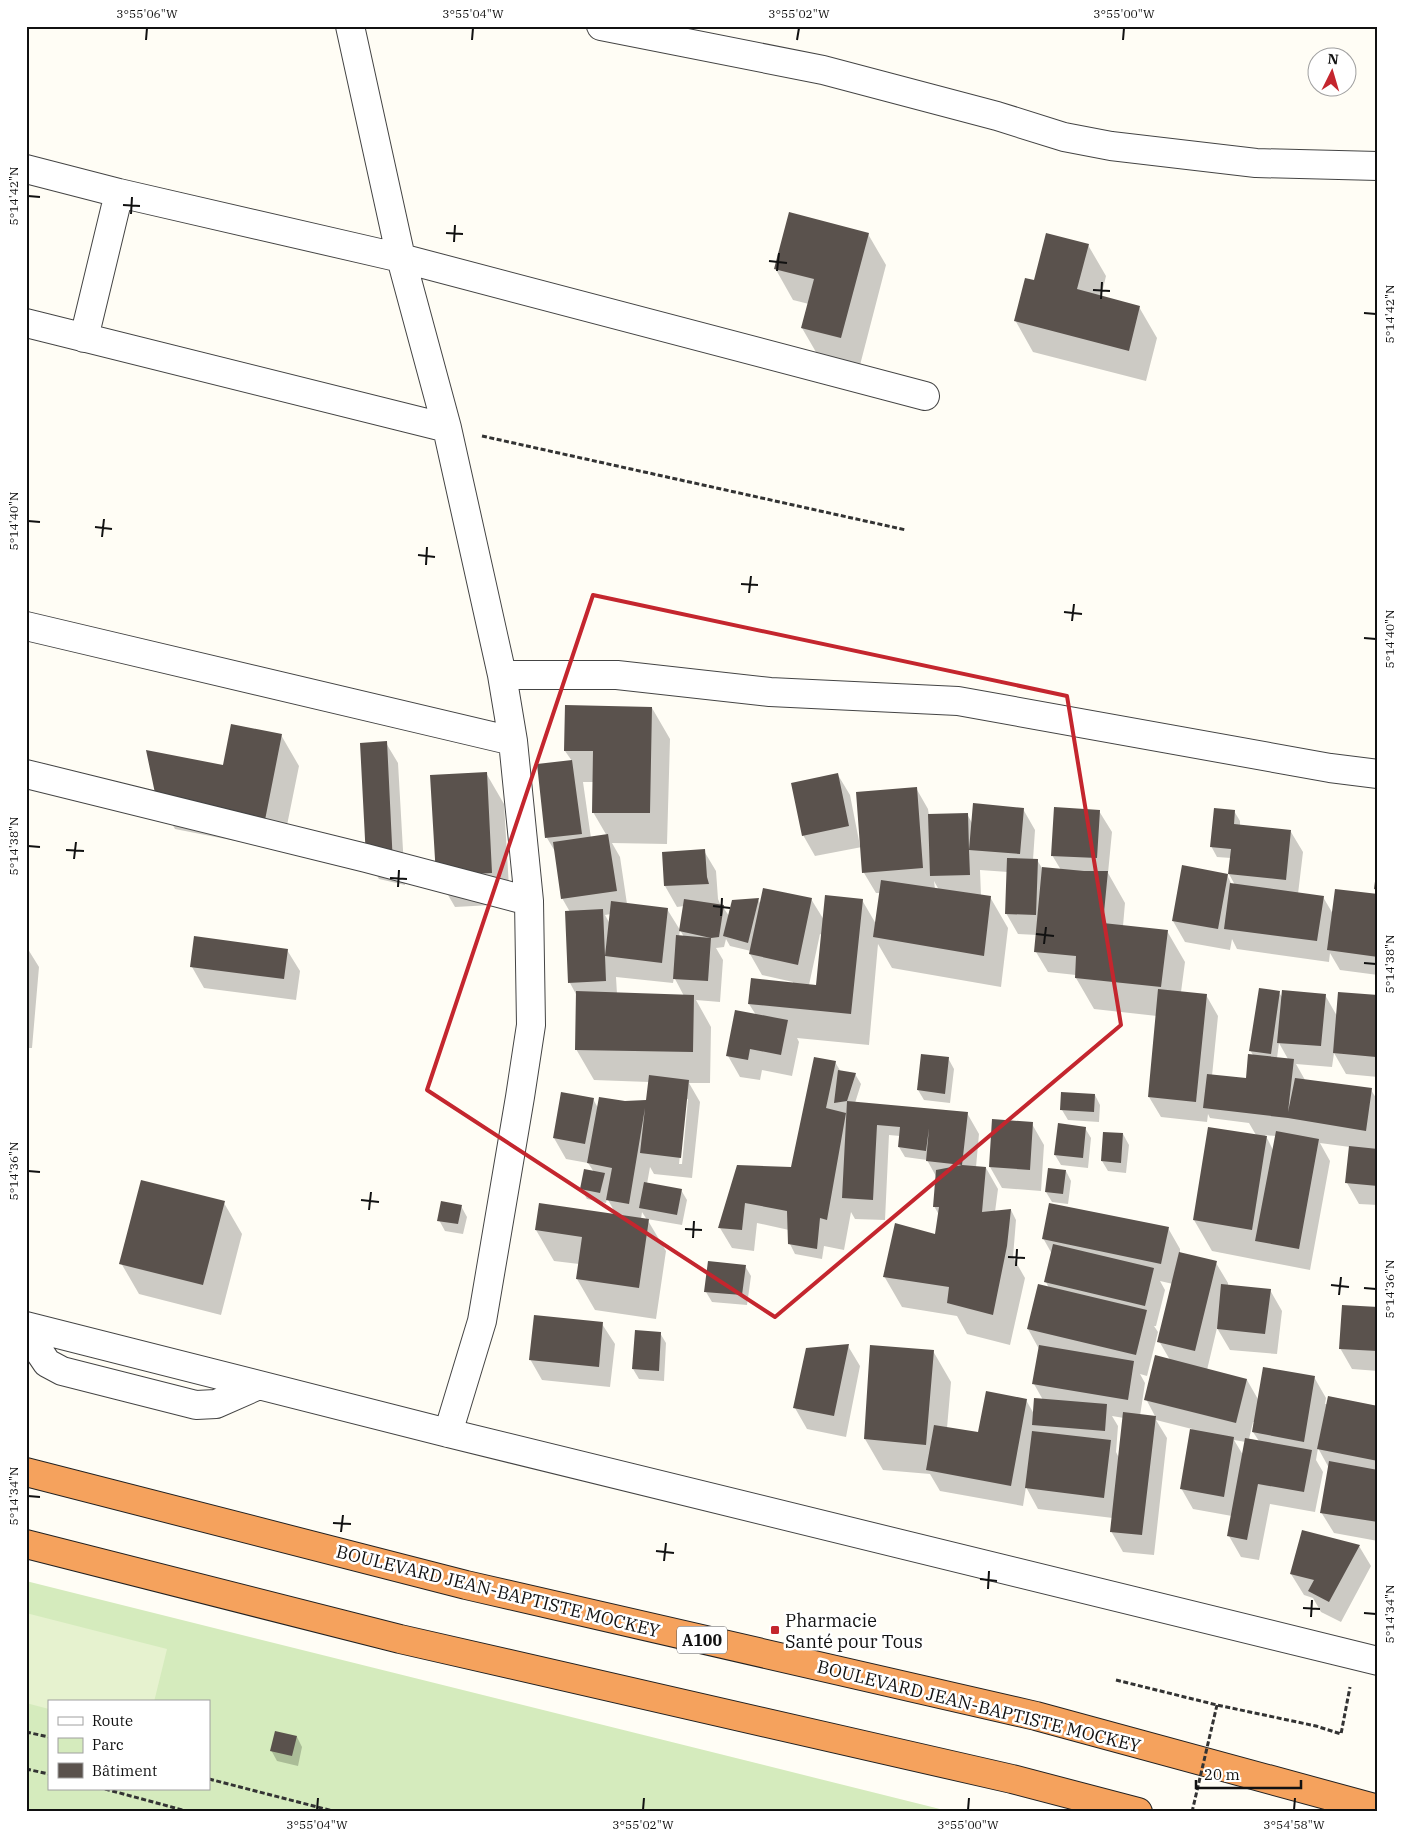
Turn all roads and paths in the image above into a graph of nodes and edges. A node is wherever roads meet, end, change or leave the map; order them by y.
1 (350, 26) edge
2 (601, 26) edge
3 (1378, 166) edge
4 (26, 169) edge
5 (119, 193) junction
6 (401, 258) junction
7 (26, 324) edge
8 (84, 338) junction
9 (925, 396) dead end
10 (447, 428) junction
11 (906, 530) dead end
12 (26, 626) edge
13 (502, 675) junction
14 (513, 741) junction
15 (26, 774) edge
16 (1378, 774) edge
17 (529, 900) junction
18 (26, 1326) edge
19 (26, 1332) edge
20 (260, 1385) junction
21 (448, 1433) junction
22 (26, 1472) edge
23 (26, 1544) edge
24 (1367, 1659) edge
25 (1116, 1680) dead end
26 (1216, 1705) junction
27 (26, 1732) edge
28 (48, 1738) edge
29 (26, 1768) edge
30 (48, 1774) edge
31 (210, 1779) edge
32 (109, 1790) edge
33 (1378, 1809) edge
34 (190, 1812) edge
35 (337, 1812) edge
36 (1138, 1812) edge
37 (1192, 1812) edge

1 - 6 street
2 - 3 street
4 - 5 street
5 - 6 street
5 - 8 street
6 - 9 street
6 - 10 street
7 - 8 street
8 - 10 street
10 - 11 path
10 - 13 street
12 - 14 street
13 - 14 street
13 - 16 street
14 - 17 street
15 - 17 street
17 - 21 street
18 - 20 street
19 - 20 street
20 - 21 street
21 - 24 street
22 - 33 highway, BOULEVARD JEAN-BAPTISTE MOCKEY / A100
23 - 36 highway
24 - 26 path
25 - 26 path
26 - 37 path, bridge
27 - 28 path
29 - 30 path
31 - 35 path
32 - 34 path

